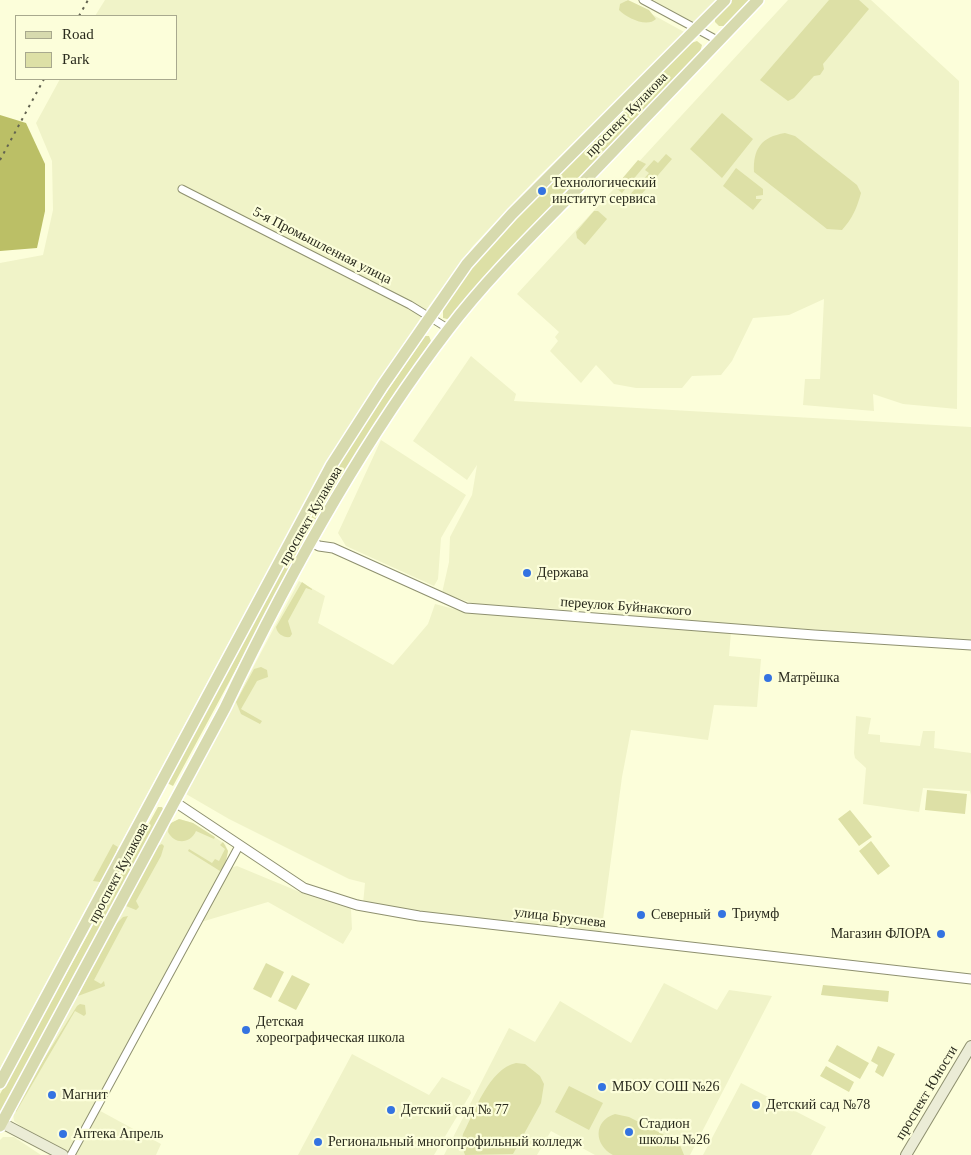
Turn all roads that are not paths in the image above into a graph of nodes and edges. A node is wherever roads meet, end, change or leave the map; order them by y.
1 (643, 0) edge
2 (725, 0) edge
3 (758, 0) edge
4 (698, 30) junction
5 (719, 41) junction
6 (182, 189) dead end
7 (430, 316) junction
8 (448, 329) junction
9 (295, 534) junction
10 (312, 542) junction
11 (971, 645) edge
12 (158, 792) junction
13 (175, 802) junction
14 (239, 846) junction
15 (971, 979) edge
16 (971, 1046) edge
17 (0, 1082) edge
18 (1, 1123) edge
19 (63, 1155) edge
20 (71, 1155) edge
21 (906, 1155) edge

1 - 4 street
2 - 4 main road, проспект Кулакова
3 - 5 main road, проспект Кулакова
4 - 5 street
4 - 7 main road, проспект Кулакова
5 - 8 main road, проспект Кулакова
6 - 7 street, 5-я Промышленная улица
7 - 8 street, 5-я Промышленная улица
7 - 9 main road, проспект Кулакова
8 - 10 main road, проспект Кулакова
9 - 10 street, переулок Буйнакского
9 - 12 main road, проспект Кулакова
10 - 11 street, переулок Буйнакского
10 - 13 main road, проспект Кулакова
12 - 13 main road
12 - 17 main road, проспект Кулакова
13 - 14 street, улица Бруснева
13 - 18 main road, проспект Кулакова
14 - 15 street, улица Бруснева
14 - 20 street
16 - 21 main road, проспект Юности
18 - 19 main road

